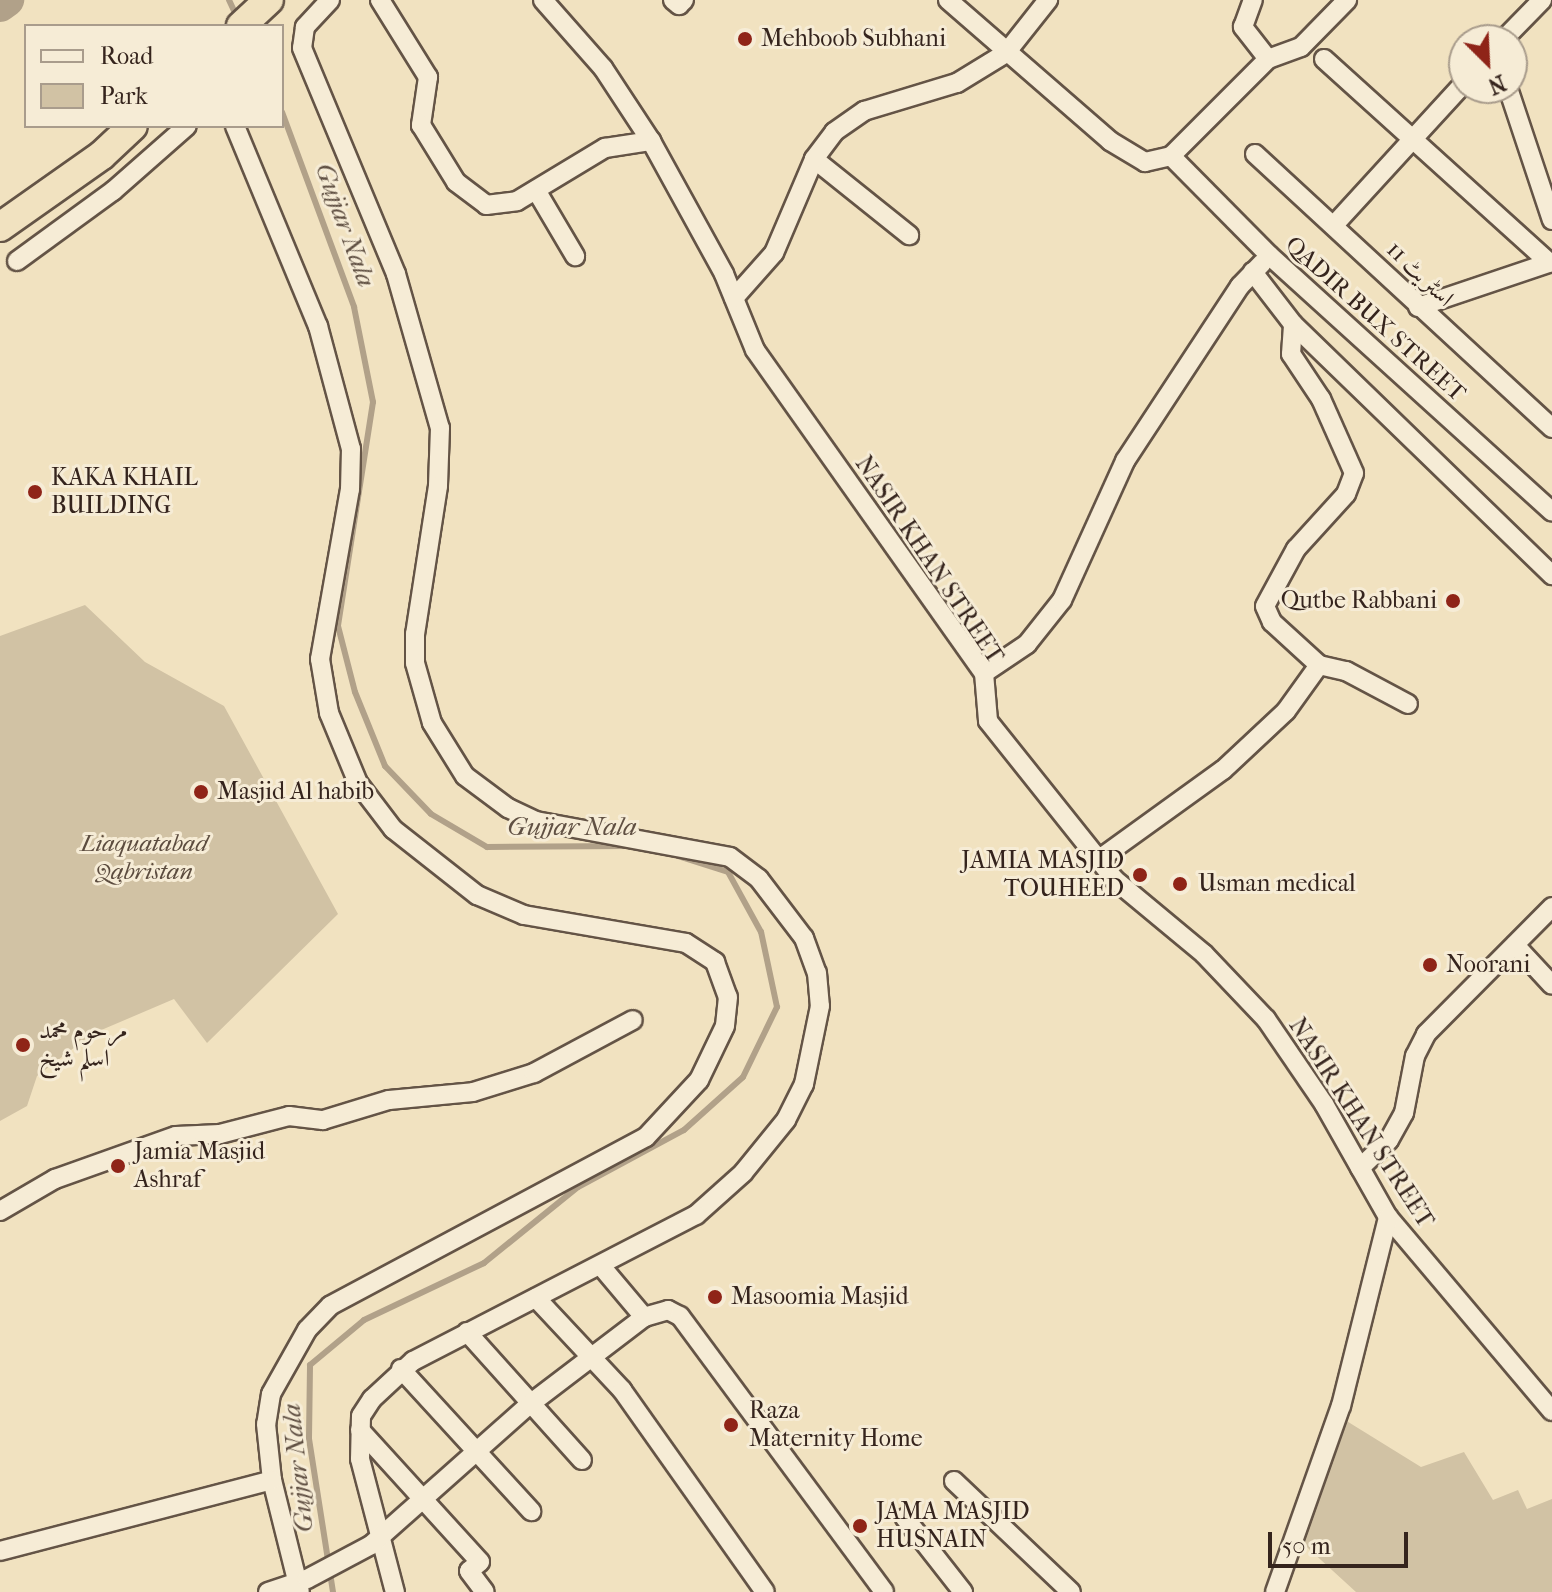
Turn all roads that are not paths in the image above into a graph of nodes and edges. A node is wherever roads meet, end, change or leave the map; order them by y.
1 (269, 0) edge
2 (330, 0) edge
3 (380, 0) edge
4 (543, 0) edge
5 (673, 0) edge
6 (684, 0) edge
7 (948, 0) edge
8 (1048, 0) edge
9 (1253, 0) edge
10 (1347, 0) edge
11 (1542, 0) edge
12 (243, 24) edge
13 (1519, 24) edge
14 (1006, 53) junction
15 (1268, 59) junction
16 (1324, 59) dead end
17 (1448, 101) edge
18 (1513, 104) edge
19 (131, 128) edge
20 (185, 128) edge
21 (236, 128) edge
22 (1413, 139) junction
23 (651, 141) junction
24 (1255, 154) dead end
25 (1171, 156) junction
26 (814, 159) junction
27 (536, 190) junction
28 (1552, 220) edge
29 (1335, 224) junction
30 (0, 227) edge
31 (909, 235) dead end
32 (1269, 255) junction
33 (575, 256) dead end
34 (17, 261) dead end
35 (1551, 263) edge
36 (1253, 272) junction
37 (734, 298) junction
38 (1418, 307) junction
39 (1293, 324) junction
40 (1552, 428) edge
41 (1552, 512) edge
42 (1552, 575) edge
43 (1319, 665) junction
44 (984, 673) junction
45 (1408, 704) dead end
46 (1098, 860) junction
47 (1552, 907) edge
48 (1515, 945) junction
49 (1552, 985) edge
50 (633, 1020) dead end
51 (1360, 1168) junction
52 (0, 1211) edge
53 (1388, 1217) junction
54 (601, 1266) junction
55 (536, 1298) junction
56 (644, 1317) junction
57 (467, 1332) junction
58 (590, 1357) junction
59 (401, 1369) junction
60 (530, 1404) junction
61 (1552, 1411) edge
62 (360, 1430) junction
63 (474, 1451) junction
64 (582, 1460) dead end
65 (272, 1480) junction
66 (954, 1481) dead end
67 (422, 1496) junction
68 (531, 1511) dead end
69 (905, 1518) dead end
70 (374, 1542) junction
71 (0, 1551) edge
72 (301, 1584) edge
73 (268, 1592) edge
74 (395, 1592) edge
75 (485, 1592) edge
76 (765, 1592) edge
77 (884, 1592) edge
78 (963, 1592) edge
79 (1071, 1592) edge
80 (1275, 1592) edge

1 - 12 highway
2 - 54 street
3 - 27 street
4 - 23 street, NASIR KHAN STREET
5 - 6 street
7 - 14 street
8 - 14 street
9 - 15 street
10 - 15 street
11 - 13 street
14 - 25 street
14 - 26 street
15 - 25 street
16 - 22 street
17 - 22 street
18 - 28 street
19 - 30 highway
20 - 34 street
21 - 65 street
22 - 29 street
22 - 35 street
23 - 27 street
23 - 37 street, NASIR KHAN STREET
24 - 29 street, اسٹریٹ 11
25 - 32 street, QADIR BUX STREET
26 - 31 street
26 - 37 street
27 - 33 street
29 - 38 street, اسٹریٹ 11
32 - 36 street
32 - 41 street, QADIR BUX STREET
35 - 38 street
36 - 39 street
36 - 44 street
37 - 44 street, NASIR KHAN STREET
38 - 40 street, اسٹریٹ 11
39 - 42 street
39 - 43 street
43 - 45 street
43 - 46 street
44 - 46 street, NASIR KHAN STREET
46 - 51 street, NASIR KHAN STREET
47 - 48 street
48 - 49 street
48 - 51 street
50 - 52 street
51 - 53 street, NASIR KHAN STREET
53 - 61 street, NASIR KHAN STREET
53 - 80 street
54 - 55 street
54 - 56 street
55 - 57 street
55 - 58 street
56 - 58 street
56 - 77 street
57 - 59 street
57 - 60 street
58 - 60 street
58 - 76 street
59 - 62 street
59 - 63 street
60 - 63 street
60 - 64 street
62 - 67 street
62 - 70 street
63 - 67 street
63 - 68 street
65 - 71 street
65 - 72 street
66 - 79 street
67 - 70 street
67 - 75 street
69 - 78 street
70 - 72 street
70 - 74 street
72 - 73 street

